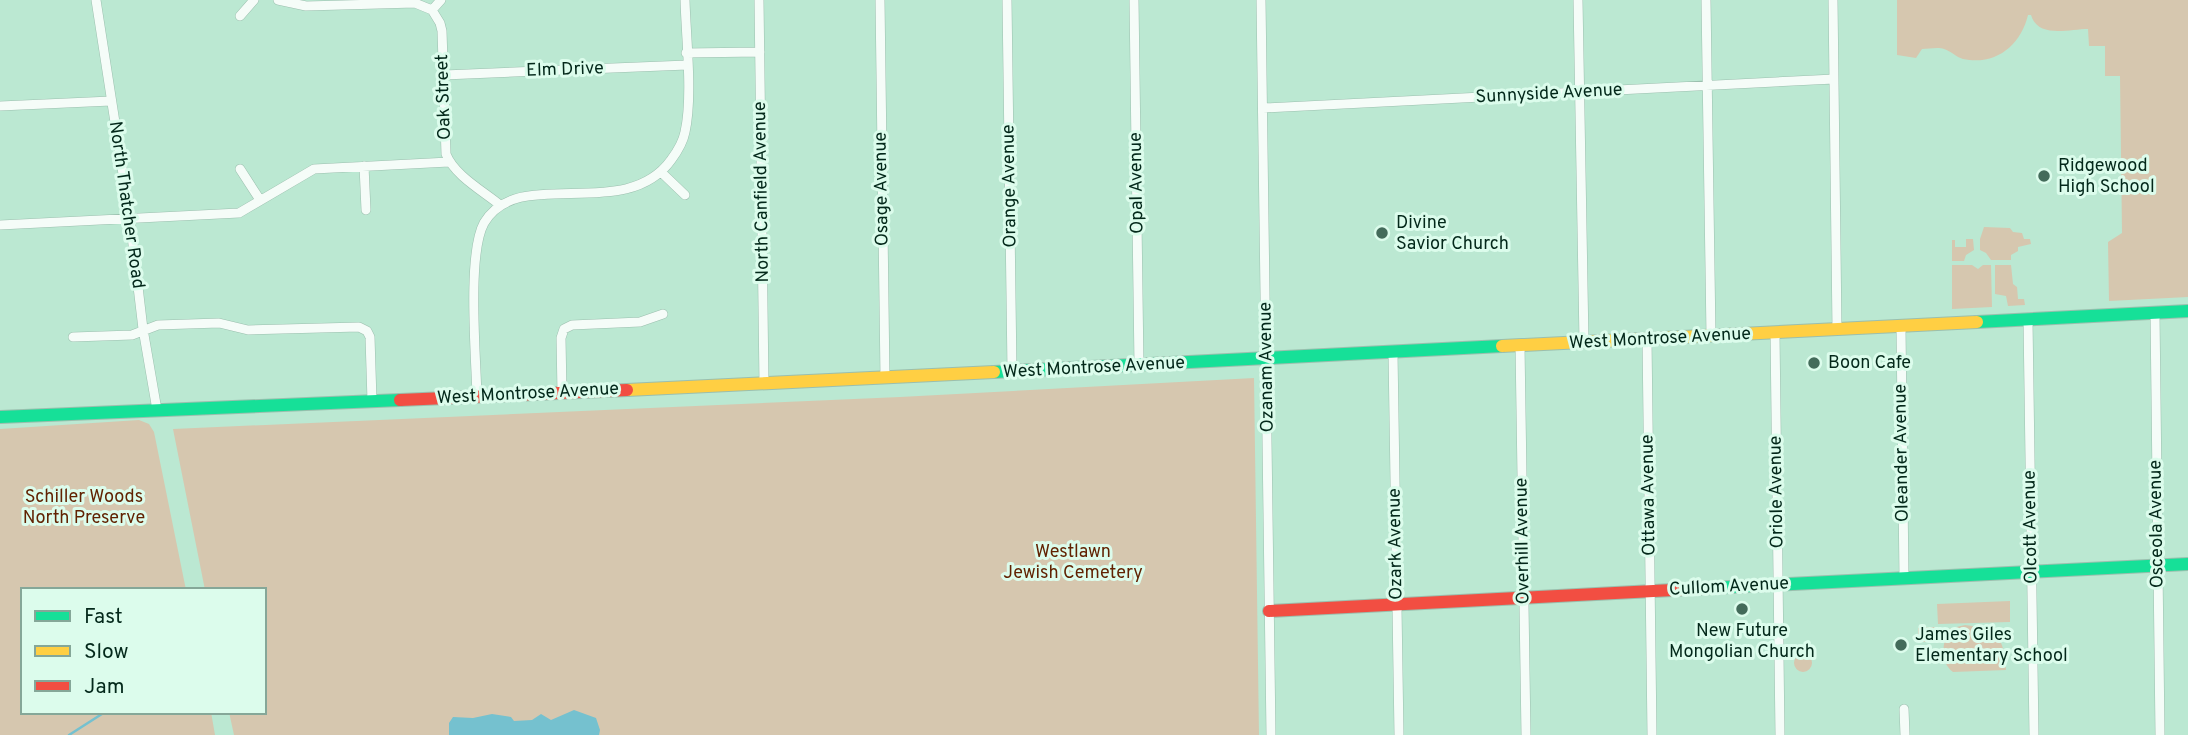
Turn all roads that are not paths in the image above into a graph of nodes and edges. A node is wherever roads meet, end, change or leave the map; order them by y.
1 (96, 0) edge
2 (254, 0) edge
3 (278, 0) edge
4 (441, 0) edge
5 (685, 0) edge
6 (759, 0) edge
7 (880, 0) edge
8 (1007, 0) edge
9 (1134, 0) edge
10 (1261, 0) edge
11 (1578, 0) edge
12 (1706, 0) edge
13 (1833, 0) edge
14 (353, 2) edge
15 (432, 10) junction
16 (240, 16) dead end
17 (760, 52) junction
18 (686, 53) junction
19 (687, 65) junction
20 (444, 75) junction
21 (1834, 79) junction
22 (1707, 86) junction
23 (1580, 93) junction
24 (111, 101) junction
25 (0, 106) edge
26 (1263, 108) junction
27 (449, 162) junction
28 (364, 166) junction
29 (240, 169) dead end
30 (661, 172) junction
31 (685, 195) dead end
32 (260, 200) junction
33 (500, 205) junction
34 (366, 210) dead end
35 (130, 219) junction
36 (0, 225) edge
37 (2188, 311) edge
38 (2155, 313) junction
39 (663, 314) dead end
40 (2028, 320) junction
41 (1900, 328) junction
42 (143, 329) junction
43 (1837, 330) junction
44 (1775, 333) junction
45 (1710, 336) junction
46 (73, 337) dead end
47 (1647, 339) junction
48 (1584, 342) junction
49 (1520, 346) junction
50 (1393, 353) junction
51 (1266, 360) junction
52 (1139, 366) junction
53 (1012, 371) junction
54 (885, 378) junction
55 (764, 384) junction
56 (562, 393) junction
57 (477, 396) junction
58 (372, 401) junction
59 (158, 410) junction
60 (0, 417) edge
61 (2188, 564) edge
62 (2158, 566) junction
63 (2031, 572) junction
64 (1904, 578) junction
65 (1778, 585) junction
66 (1650, 591) junction
67 (1524, 598) junction
68 (1397, 604) junction
69 (1269, 611) junction
70 (1904, 709) dead end
71 (1271, 735) edge
72 (1399, 735) edge
73 (1526, 735) edge
74 (1652, 735) edge
75 (1780, 735) edge
76 (1905, 735) edge
77 (2034, 735) edge
78 (2160, 735) edge

1 - 24 street, North Thatcher Road
2 - 16 street
3 - 14 street
4 - 15 street
5 - 18 street
6 - 17 street, North Canfield Avenue
7 - 54 street, Osage Avenue
8 - 53 street, Orange Avenue
9 - 52 street, Opal Avenue
10 - 26 street, Ozanam Avenue
11 - 23 street
12 - 22 street
13 - 21 street
14 - 15 street
15 - 20 street, Oak Street
17 - 18 street
17 - 55 street, North Canfield Avenue
18 - 19 street
19 - 20 street, Elm Drive
19 - 30 street
20 - 27 street, Oak Street
21 - 22 street, Sunnyside Avenue
21 - 43 street
22 - 23 street, Sunnyside Avenue
22 - 45 street
23 - 26 street, Sunnyside Avenue
23 - 48 street
24 - 25 street
24 - 35 street, North Thatcher Road
26 - 51 street, Ozanam Avenue
27 - 28 street
27 - 33 street, Oak Street
28 - 32 street
28 - 34 street
29 - 32 street
30 - 31 street
30 - 33 street
32 - 35 street
33 - 57 street
35 - 36 street
35 - 42 street, North Thatcher Road
37 - 38 street, West Montrose Avenue
38 - 40 street, West Montrose Avenue
38 - 62 street, Osceola Avenue
39 - 56 street
40 - 41 street, West Montrose Avenue
40 - 63 street, Olcott Avenue
41 - 43 street, West Montrose Avenue
41 - 64 street, Oleander Avenue
42 - 46 street
42 - 58 street
42 - 59 street, North Thatcher Road
43 - 44 street, West Montrose Avenue
44 - 45 street, West Montrose Avenue
44 - 65 street, Oriole Avenue
45 - 47 street, West Montrose Avenue
47 - 48 street, West Montrose Avenue
47 - 66 street, Ottawa Avenue
48 - 49 street, West Montrose Avenue
49 - 50 street, West Montrose Avenue
49 - 67 street, Overhill Avenue
50 - 51 street, West Montrose Avenue
50 - 68 street, Ozark Avenue
51 - 52 street, West Montrose Avenue
51 - 69 street, Ozanam Avenue
52 - 53 street, West Montrose Avenue
53 - 54 street, West Montrose Avenue
54 - 55 street, West Montrose Avenue
55 - 56 street, West Montrose Avenue
56 - 57 street, West Montrose Avenue
57 - 58 street, West Montrose Avenue
58 - 59 street, West Montrose Avenue
59 - 60 street, West Montrose Avenue
61 - 62 street, Cullom Avenue
62 - 63 street, Cullom Avenue
62 - 78 street, Osceola Avenue
63 - 64 street, Cullom Avenue
63 - 77 street, Olcott Avenue
64 - 65 street, Cullom Avenue
65 - 66 street, Cullom Avenue
65 - 75 street, Oriole Avenue
66 - 67 street, Cullom Avenue
66 - 74 street, Ottawa Avenue
67 - 68 street, Cullom Avenue
67 - 73 street, Overhill Avenue
68 - 69 street, Cullom Avenue
68 - 72 street, Ozark Avenue
69 - 71 street, Ozanam Avenue
70 - 76 street

